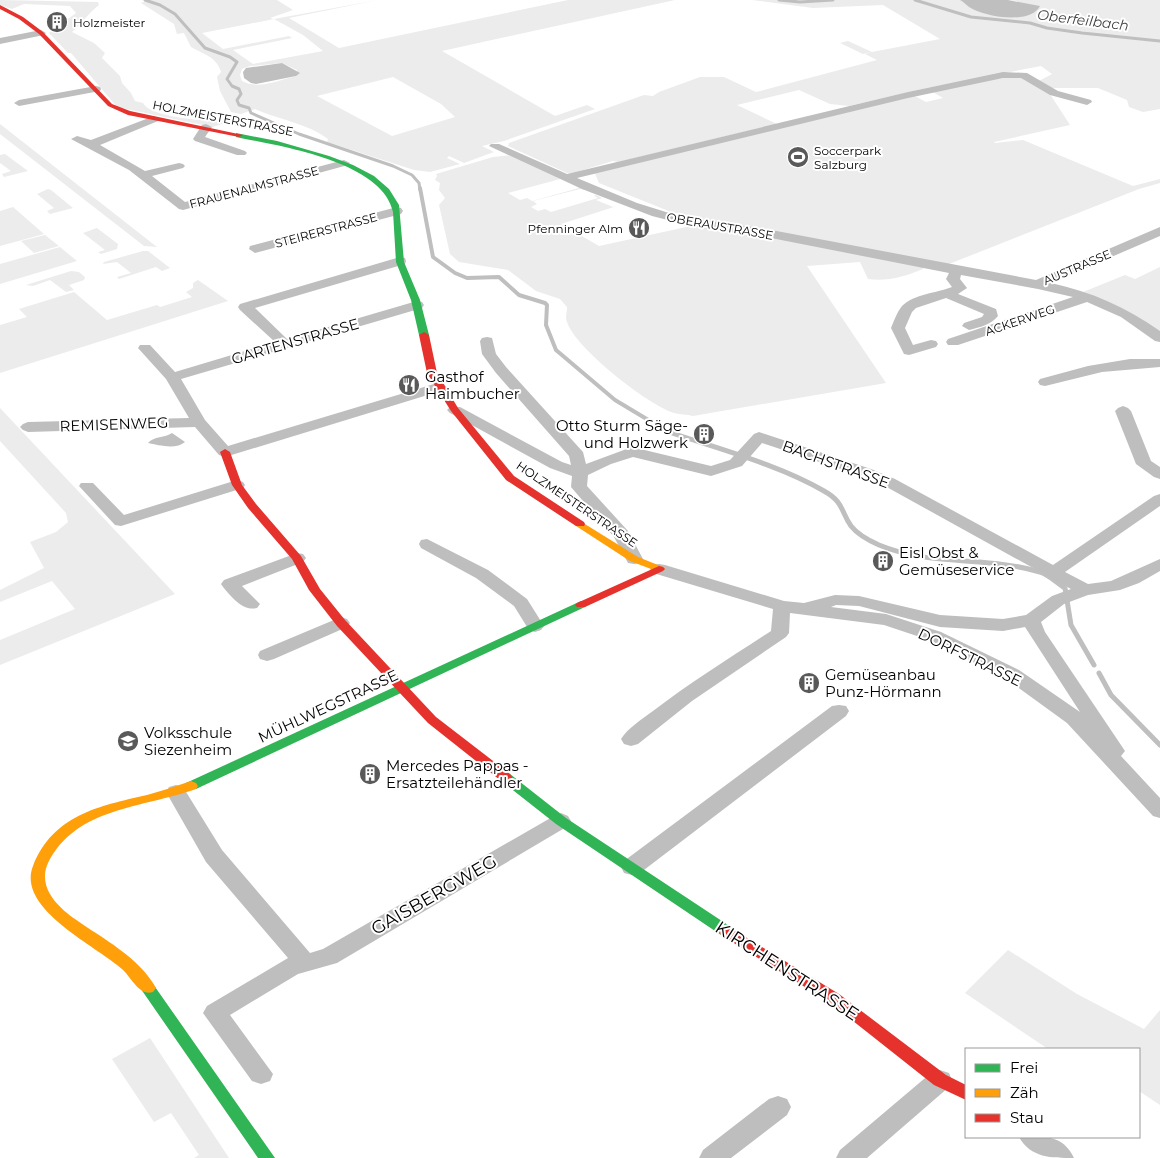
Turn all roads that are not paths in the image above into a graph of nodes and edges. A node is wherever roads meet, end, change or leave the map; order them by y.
1 (0, 7) edge
2 (41, 33) junction
3 (0, 41) edge
4 (96, 89) junction
5 (1087, 102) dead end
6 (19, 103) dead end
7 (154, 119) junction
8 (206, 128) junction
9 (77, 139) dead end
10 (92, 144) junction
11 (495, 146) dead end
12 (241, 153) dead end
13 (344, 164) junction
14 (178, 166) dead end
15 (144, 175) junction
16 (568, 177) junction
17 (397, 211) junction
18 (1160, 231) edge
19 (255, 249) dead end
20 (400, 261) junction
21 (956, 270) junction
22 (1036, 285) junction
23 (949, 294) junction
24 (1087, 297) junction
25 (417, 305) junction
26 (959, 330) dead end
27 (1160, 338) edge
28 (487, 341) dead end
29 (953, 342) dead end
30 (285, 344) junction
31 (931, 344) dead end
32 (146, 348) dead end
33 (1160, 363) edge
34 (172, 377) junction
35 (1045, 382) dead end
36 (439, 387) junction
37 (454, 410) junction
38 (1123, 411) dead end
39 (199, 422) junction
40 (28, 427) dead end
41 (225, 452) junction
42 (580, 473) junction
43 (1160, 474) edge
44 (237, 484) junction
45 (87, 486) dead end
46 (1160, 500) edge
47 (427, 544) dead end
48 (297, 558) junction
49 (634, 559) junction
50 (1160, 564) edge
51 (659, 570) junction
52 (1054, 572) junction
53 (1081, 591) junction
54 (251, 604) dead end
55 (782, 606) junction
56 (805, 609) junction
57 (1031, 620) junction
58 (341, 623) junction
59 (535, 626) junction
60 (267, 655) dead end
61 (401, 688) junction
62 (839, 711) dead end
63 (632, 740) dead end
64 (1125, 775) junction
65 (176, 792) junction
66 (1160, 810) edge
67 (561, 821) junction
68 (632, 867) junction
69 (305, 963) junction
70 (261, 1074) dead end
71 (940, 1080) junction
72 (965, 1092) edge
73 (778, 1107) dead end
74 (1033, 1138) edge
75 (267, 1158) edge
76 (712, 1158) edge
77 (848, 1158) edge
78 (1062, 1158) edge

1 - 2 street, HOLZMEISTERSTRASSE
2 - 3 street
2 - 4 street, HOLZMEISTERSTRASSE
4 - 6 street
4 - 7 street, HOLZMEISTERSTRASSE
5 - 16 street
7 - 8 street, HOLZMEISTERSTRASSE
7 - 10 street
8 - 12 street
8 - 13 street, HOLZMEISTERSTRASSE
9 - 10 street, FRAUENALMSTRASSE
10 - 15 street, FRAUENALMSTRASSE
11 - 16 street, OBERAUSTRASSE
13 - 15 street, FRAUENALMSTRASSE
13 - 17 street, HOLZMEISTERSTRASSE
14 - 15 street
16 - 21 street, OBERAUSTRASSE
17 - 19 street, STEIRERSTRASSE
17 - 20 street, HOLZMEISTERSTRASSE
18 - 22 street, AUSTRASSE
20 - 25 street, HOLZMEISTERSTRASSE
20 - 30 street
21 - 22 street, OBERAUSTRASSE
21 - 23 street
22 - 24 street, AUSTRASSE
23 - 26 street
23 - 31 street
24 - 27 street, AUSTRASSE
24 - 29 street, ACKERWEG
25 - 30 street, GARTENSTRASSE
25 - 36 street, HOLZMEISTERSTRASSE
28 - 42 street
30 - 34 street, GARTENSTRASSE
32 - 34 street
33 - 35 street
34 - 39 street
36 - 37 street, HOLZMEISTERSTRASSE
36 - 41 street
37 - 42 street
37 - 49 street, HOLZMEISTERSTRASSE
38 - 43 street
39 - 40 street, REMISENWEG
39 - 41 street
41 - 44 street
42 - 49 street
42 - 52 street, BACHSTRASSE
44 - 45 street
44 - 48 street
46 - 52 street
47 - 59 street
48 - 54 street
48 - 58 street
49 - 51 street, HOLZMEISTERSTRASSE
50 - 53 street
51 - 55 street, DORFSTRASSE
51 - 59 street, MÜHLWEGSTRASSE
52 - 53 street, BACHSTRASSE
53 - 57 street
55 - 56 street, DORFSTRASSE
55 - 63 street
56 - 57 street
56 - 64 street, DORFSTRASSE
57 - 64 street, DORFSTRASSE
58 - 60 street
58 - 61 street
59 - 61 street, MÜHLWEGSTRASSE
61 - 65 street, MÜHLWEGSTRASSE
61 - 67 street, KIRCHENSTRASSE
62 - 68 street
64 - 66 street, DORFSTRASSE
65 - 69 street
65 - 75 street, MÜHLWEGSTRASSE
67 - 68 street, KIRCHENSTRASSE
67 - 69 street, GAISBERGWEG
68 - 71 street, KIRCHENSTRASSE
69 - 70 street, GAISBERGWEG
71 - 72 street, KIRCHENSTRASSE
71 - 77 street
73 - 76 street
74 - 78 street

